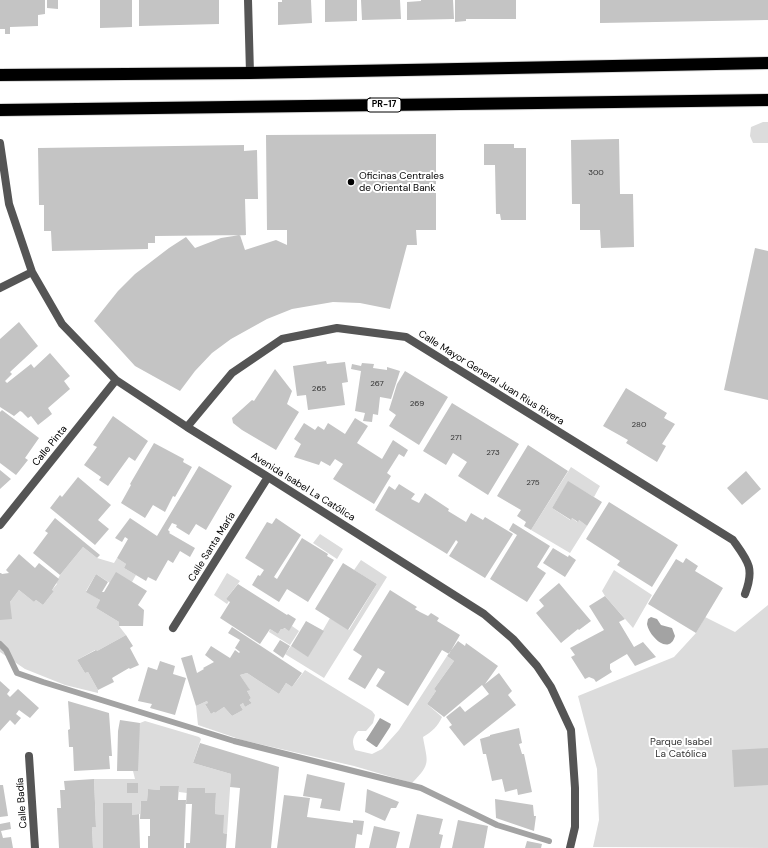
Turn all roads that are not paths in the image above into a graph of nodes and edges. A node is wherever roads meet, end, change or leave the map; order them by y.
1 (248, 0) edge
2 (768, 63) edge
3 (250, 73) junction
4 (0, 75) edge
5 (768, 100) edge
6 (0, 110) edge
7 (0, 143) edge
8 (32, 272) junction
9 (0, 288) edge
10 (116, 380) junction
11 (187, 427) junction
12 (268, 477) junction
13 (0, 524) edge
14 (745, 594) dead end
15 (173, 628) dead end
16 (29, 756) dead end
17 (35, 848) edge
18 (570, 848) edge

1 - 3 street
2 - 3 highway
3 - 4 highway
5 - 6 highway, PR-17
7 - 8 street, Avenida Isabel La Católica
8 - 9 street
8 - 10 street, Avenida Isabel La Católica
10 - 11 street, Avenida Isabel La Católica
10 - 13 street, Calle Pinta
11 - 12 street, Avenida Isabel La Católica
11 - 14 street, Calle Mayor General Juan Rius Rivera
12 - 15 street, Calle Santa María
12 - 18 street, Avenida Isabel La Católica
16 - 17 street, Calle Badía

